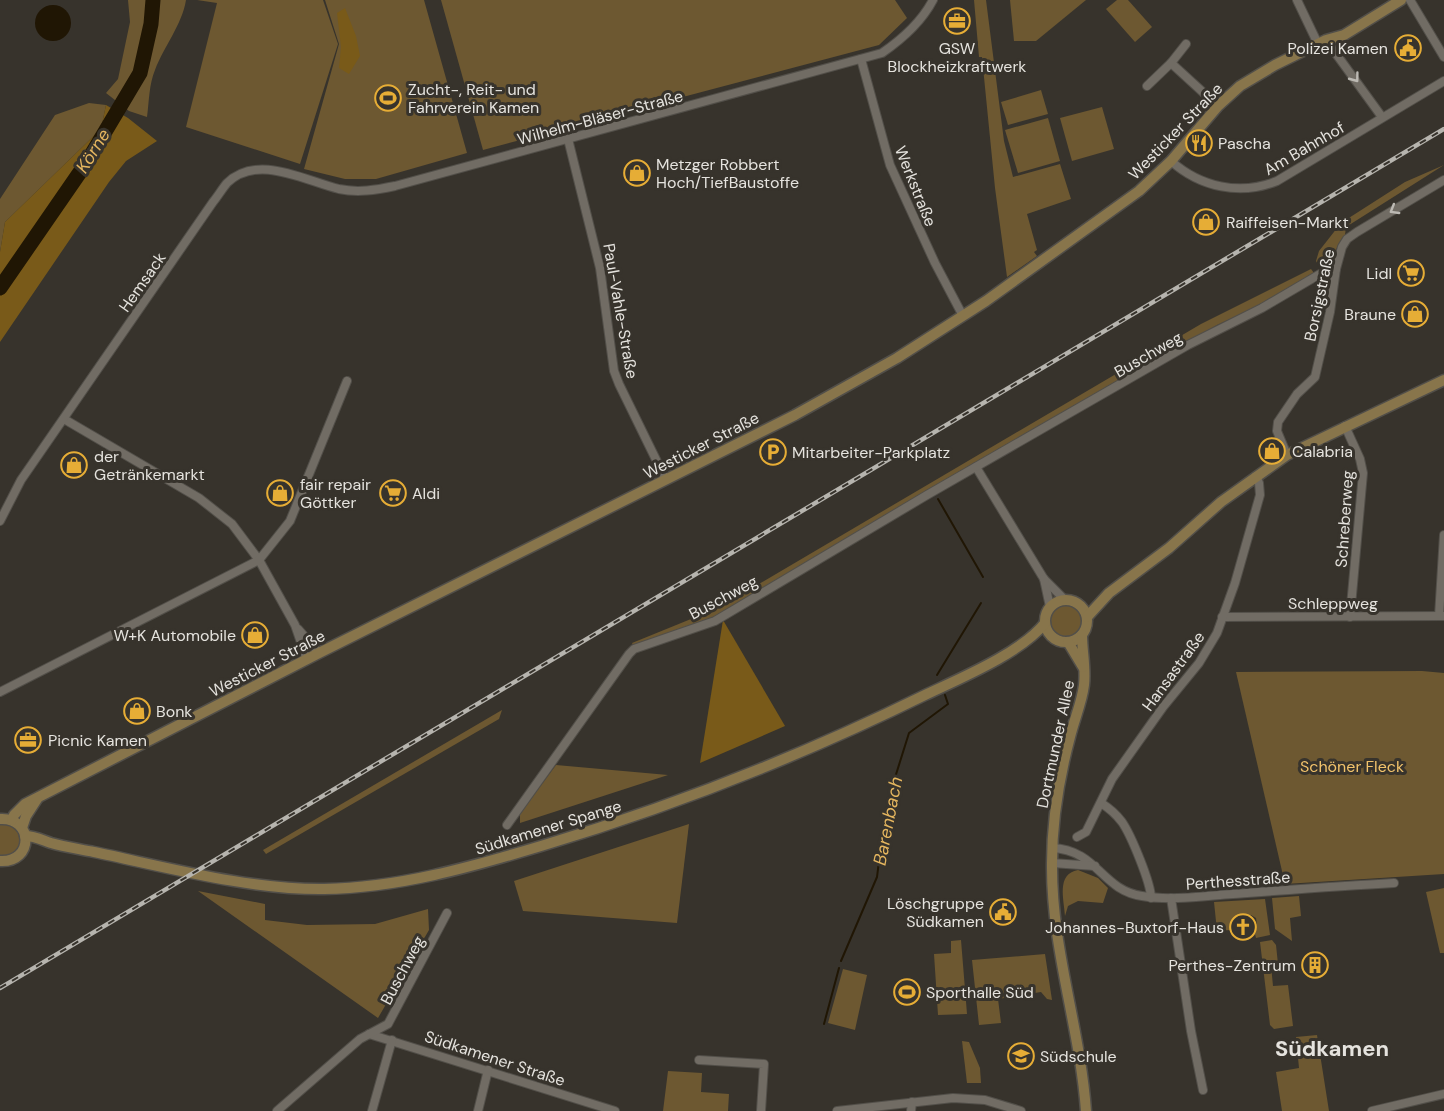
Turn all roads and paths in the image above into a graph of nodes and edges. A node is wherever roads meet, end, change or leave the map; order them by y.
1 (933, 0) edge
2 (1297, 0) edge
3 (1401, 0) edge
4 (1410, 0) edge
5 (1322, 42) junction
6 (1186, 44) dead end
7 (1444, 57) edge
8 (861, 59) junction
9 (1171, 63) junction
10 (1444, 81) edge
11 (1147, 86) dead end
12 (1218, 106) junction
13 (1382, 117) junction
14 (568, 139) junction
15 (1171, 161) junction
16 (251, 171) joint
17 (1444, 180) edge
18 (1336, 269) junction
19 (963, 316) junction
20 (1444, 380) edge
21 (347, 381) dead end
22 (64, 419) junction
23 (1345, 426) junction
24 (1287, 455) junction
25 (976, 467) junction
26 (1256, 476) junction
27 (666, 480) junction
28 (0, 521) edge
29 (1444, 535) edge
30 (259, 560) junction
31 (1044, 579) junction
32 (1109, 593) junction
33 (1065, 600) junction
34 (1079, 605) junction
35 (1050, 608) junction
36 (1442, 616) edge
37 (1087, 617) junction
38 (1222, 617) junction
39 (1350, 617) junction
40 (1046, 623) junction
41 (295, 625) junction
42 (1082, 635) junction
43 (1053, 637) junction
44 (1068, 642) junction
45 (1024, 644) junction
46 (319, 653) junction
47 (307, 660) junction
48 (1084, 668) junction
49 (0, 692) edge
50 (37, 799) junction
51 (1101, 802) junction
52 (6, 820) edge
53 (507, 825) dead end
54 (23, 832) junction
55 (1077, 837) dead end
56 (50, 842) junction
57 (24, 848) junction
58 (1052, 848) junction
59 (0, 861) edge
60 (1052, 863) junction
61 (1095, 866) junction
62 (1394, 883) dead end
63 (1151, 898) junction
64 (1171, 898) junction
65 (447, 913) dead end
66 (371, 1033) junction
67 (392, 1040) junction
68 (699, 1060) dead end
69 (488, 1070) junction
70 (1203, 1090) dead end
71 (1444, 1094) edge
72 (912, 1102) junction
73 (1012, 1110) edge
74 (277, 1111) edge
75 (372, 1111) edge
76 (478, 1111) edge
77 (615, 1111) edge
78 (761, 1111) edge
79 (837, 1111) edge
80 (911, 1111) edge
81 (1021, 1111) edge
82 (1086, 1111) edge
83 (1372, 1111) edge

1 - 8 street, Wilhelm-Bläser-Straße
2 - 5 street
3 - 5 street, Westicker Straße
4 - 7 street
5 - 12 street, Westicker Straße
5 -> 13 street
6 - 9 street
8 - 14 street, Wilhelm-Bläser-Straße
8 - 19 street, Werkstraße
9 - 11 street
9 - 12 street
10 - 13 street, Am Bahnhof
12 - 15 street, Westicker Straße
13 - 15 street, Am Bahnhof
14 - 16 street, Wilhelm-Bläser-Straße
14 - 27 street, Paul-Vahle-Straße
15 - 19 street, Westicker Straße
16 - 22 street, Hemsack
17 -> 18 street, Borsigstraße
18 - 24 street, Borsigstraße
18 - 25 street, Buschweg
19 - 27 street, Westicker Straße
20 - 23 street
21 - 30 street
22 - 28 street, Hemsack
22 - 30 street
23 - 24 street
23 - 39 street, Schreberweg
24 - 26 street
25 - 31 street
25 - 53 street, Buschweg
26 - 32 street
26 - 38 street, Hansastraße
27 - 46 street, Westicker Straße
29 - 36 street
30 - 41 street
30 - 49 street
31 - 33 street
31 - 35 street
32 - 34 street
32 - 37 street
33 - 34 street
33 - 35 street
34 - 37 street
35 - 40 street
36 - 39 street, Schleppweg
37 - 42 street
38 - 39 street, Schleppweg
38 - 51 street, Hansastraße
40 - 43 street
40 - 45 street
41 - 46 street
41 - 47 street
42 - 44 street
42 - 48 street, Dortmunder Allee
43 - 44 street
43 - 45 street
44 - 48 street, Dortmunder Allee
45 - 56 street, Südkamener Spange
46 - 47 street, Westicker Straße
47 - 50 street, Westicker Straße
48 - 58 street, Dortmunder Allee
50 - 52 street, Westicker Straße
50 - 54 street
51 - 55 street, Hansastraße
51 - 63 street
52 - 54 street
54 - 56 street, Südkamener Spange
54 - 57 street
56 - 57 street
57 - 59 street
58 - 60 street, Dortmunder Allee
58 - 61 street, Perthesstraße
60 - 61 street
60 - 82 street, Dortmunder Allee
61 - 63 street, Perthesstraße
62 - 64 street, Perthesstraße
63 - 64 street, Perthesstraße
64 - 70 street
65 - 66 street, Buschweg
66 - 67 street, Südkamener Straße
66 - 74 street, Buschweg
67 - 69 street, Südkamener Straße
67 - 75 street
68 - 78 street
69 - 76 street
69 - 77 street, Südkamener Straße
71 - 83 street
72 - 73 street
72 - 79 street
72 - 80 street
73 - 81 street

